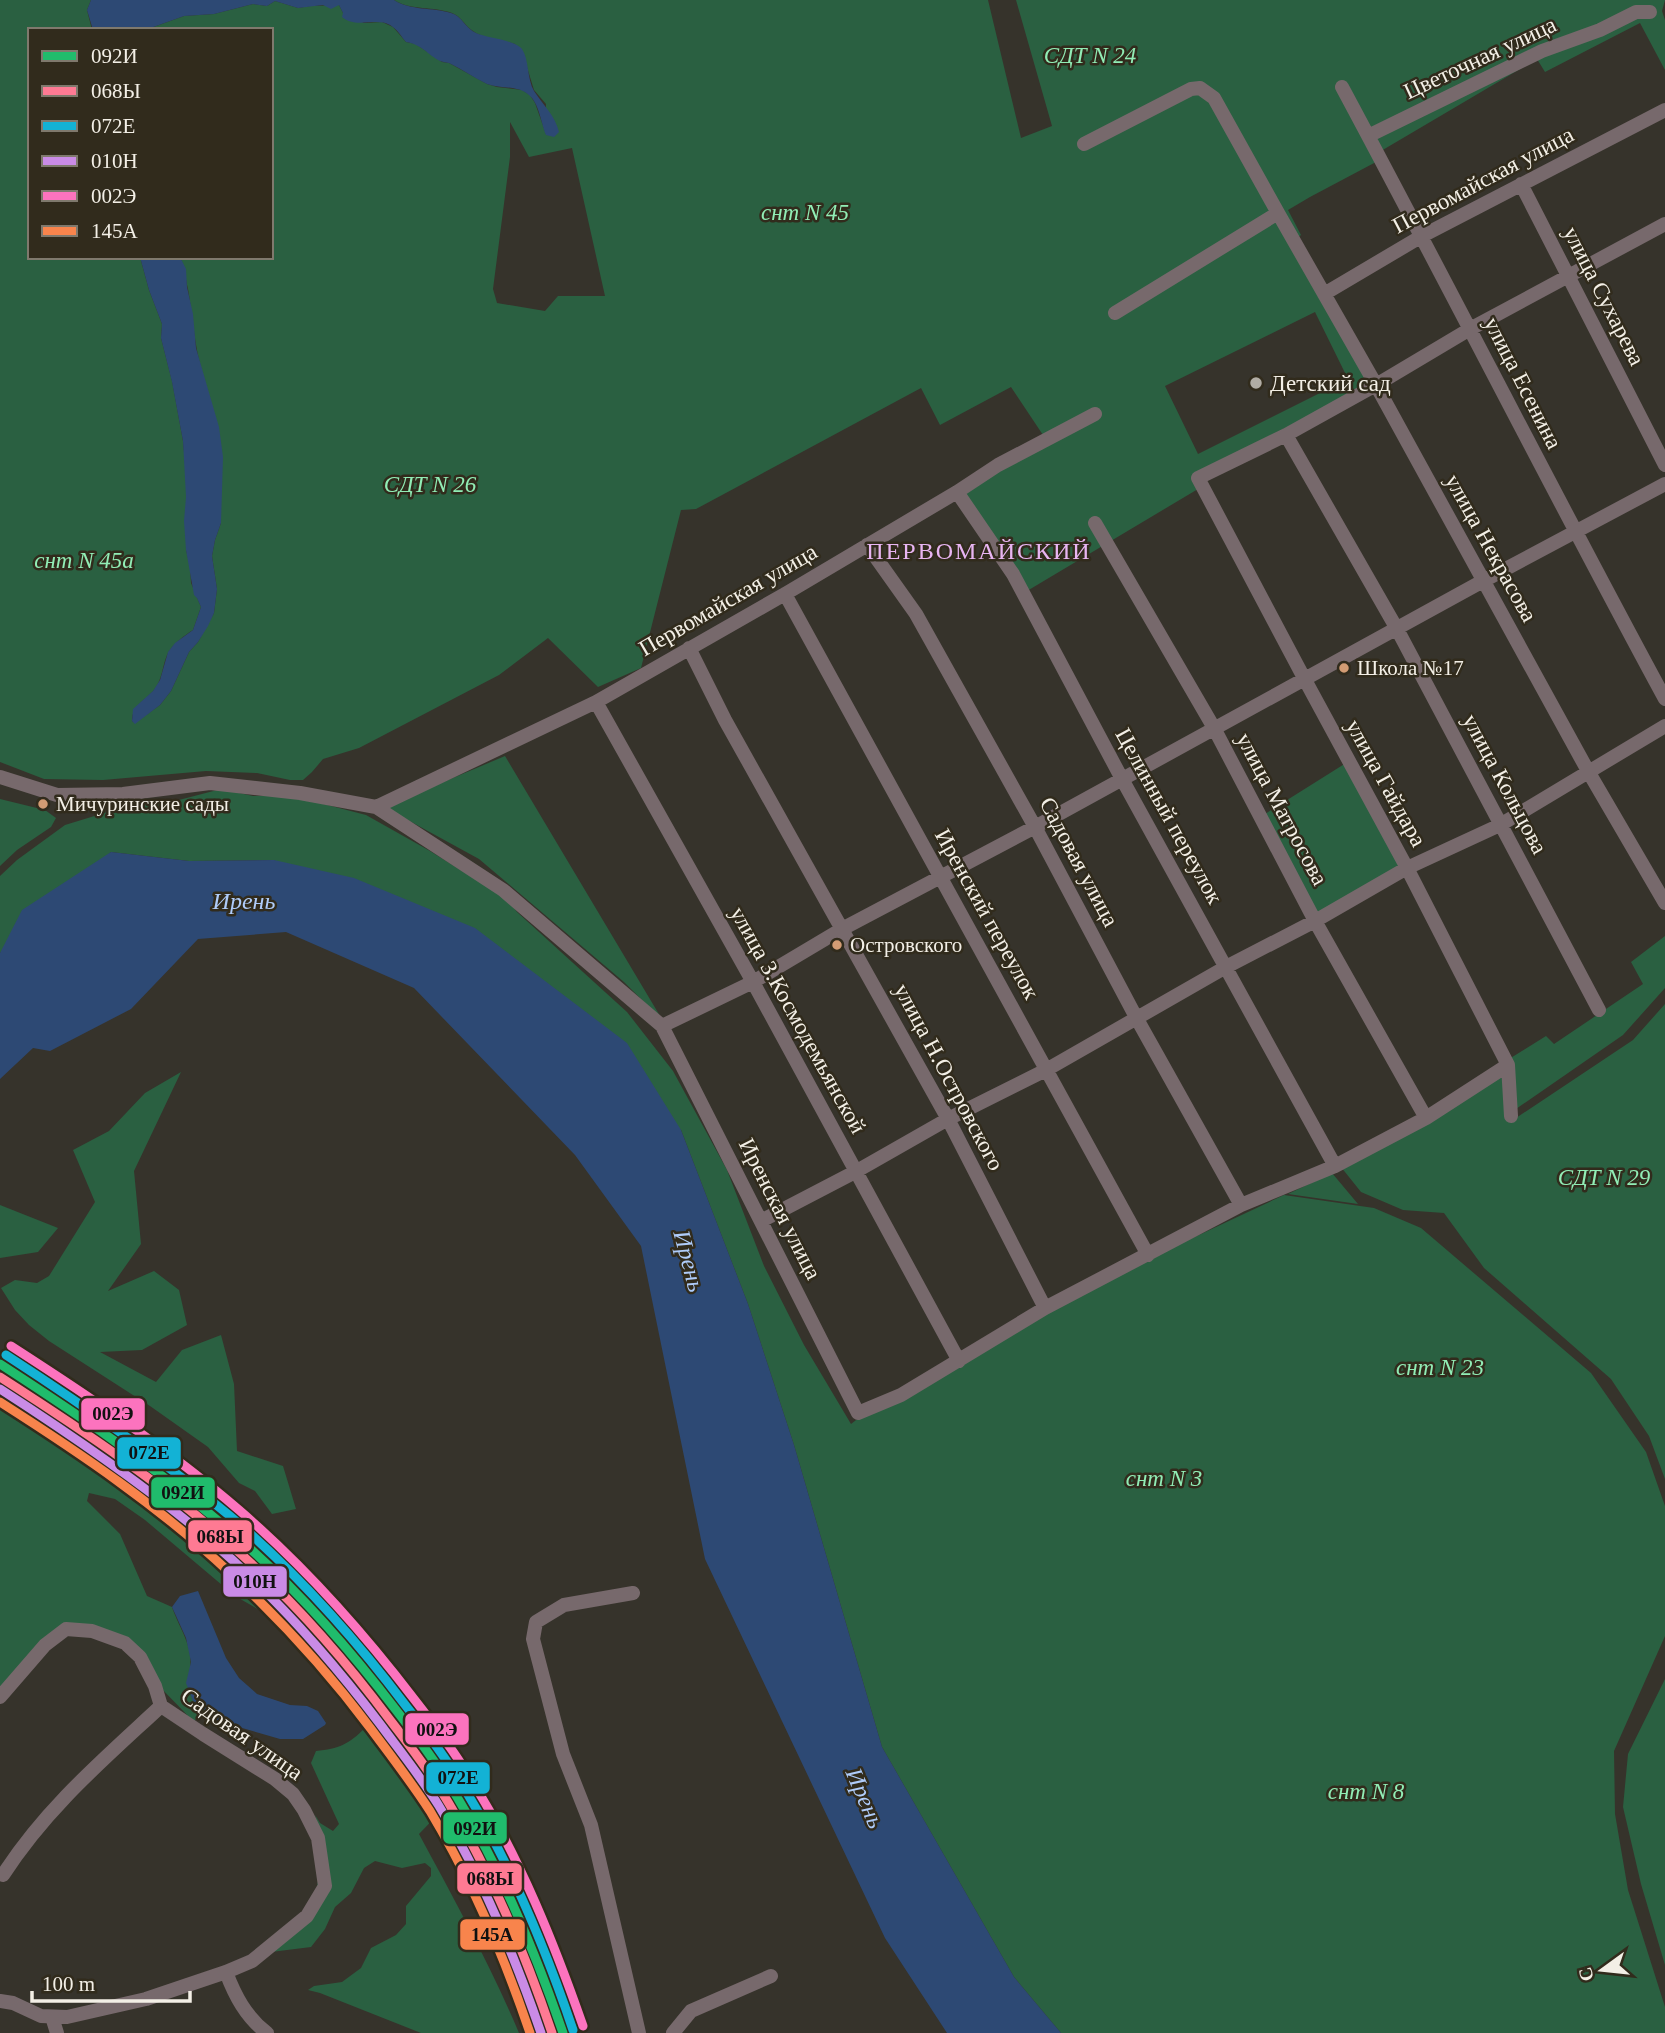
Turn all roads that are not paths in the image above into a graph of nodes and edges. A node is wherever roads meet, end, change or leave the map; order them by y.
1 (1650, 12) dead end
2 (1342, 87) dead end
3 (1665, 110) edge
4 (1368, 136) junction
5 (1084, 144) dead end
6 (1521, 184) junction
7 (1278, 213) junction
8 (1665, 224) edge
9 (1422, 236) junction
10 (1569, 277) junction
11 (1324, 294) junction
12 (1115, 313) dead end
13 (1470, 329) junction
14 (1376, 385) junction
15 (1095, 414) dead end
16 (1286, 435) junction
17 (1665, 466) edge
18 (1665, 484) edge
19 (957, 492) junction
20 (1095, 523) dead end
21 (1574, 532) junction
22 (867, 545) junction
23 (1483, 581) junction
24 (785, 594) junction
25 (1397, 629) junction
26 (689, 648) junction
27 (1304, 678) junction
28 (1665, 699) edge
29 (596, 702) junction
30 (1665, 726) edge
31 (1214, 728) junction
32 (1588, 771) junction
33 (0, 777) edge
34 (1122, 779) junction
35 (376, 807) junction
36 (1500, 825) junction
37 (1035, 827) junction
38 (1407, 867) junction
39 (941, 878) junction
40 (1665, 903) edge
41 (1315, 921) junction
42 (842, 929) junction
43 (1227, 967) junction
44 (753, 982) junction
45 (1599, 1010) dead end
46 (1137, 1019) junction
47 (662, 1026) junction
48 (1508, 1065) junction
49 (1046, 1070) junction
50 (1511, 1116) dead end
51 (1426, 1118) junction
52 (948, 1119) junction
53 (1335, 1166) junction
54 (855, 1172) junction
55 (1241, 1205) junction
56 (761, 1221) junction
57 (1149, 1255) junction
58 (1045, 1308) junction
59 (959, 1361) junction
60 (633, 1593) dead end
61 (0, 1697) edge
62 (161, 1706) junction
63 (2, 1875) dead end
64 (226, 1972) junction
65 (771, 1976) dead end
66 (0, 2001) edge
67 (52, 2017) junction
68 (57, 2033) edge
69 (267, 2033) edge
70 (639, 2033) edge
71 (673, 2033) edge

1 - 4 street, Цветочная улица
2 - 4 street, улица Есенина
3 - 6 street, Первомайская улица
4 - 9 street, улица Есенина
5 - 7 street
6 - 9 street, Первомайская улица
6 - 10 street, улица Сухарева
7 - 11 street, улица Некрасова
7 - 12 street
8 - 10 street
9 - 11 street, Первомайская улица
9 - 13 street, улица Есенина
10 - 13 street
10 - 17 street, улица Сухарева
11 - 14 street, улица Некрасова
13 - 14 street
13 - 21 street, улица Есенина
14 - 16 street
14 - 23 street, улица Некрасова
15 - 19 street, Первомайская улица
16 - 25 street, улица Кольцова
16 - 27 street, улица Гайдара
18 - 21 street
19 - 22 street, Первомайская улица
19 - 34 street, Целинный переулок
20 - 31 street, улица Матросова
21 - 23 street
21 - 28 street, улица Есенина
22 - 24 street, Первомайская улица
22 - 37 street, Садовая улица
23 - 25 street
23 - 32 street, улица Некрасова
24 - 26 street, Первомайская улица
24 - 39 street, Иренский переулок
25 - 27 street
25 - 36 street, улица Кольцова
26 - 29 street, Первомайская улица
26 - 42 street, улица Н.Островского
27 - 31 street
27 - 38 street, улица Гайдара
29 - 35 street, Первомайская улица
29 - 44 street, улица З.Космодемьянской
30 - 32 street
31 - 34 street
31 - 41 street, улица Матросова
32 - 36 street
32 - 40 street, улица Некрасова
33 - 35 street
34 - 37 street
34 - 43 street, Целинный переулок
35 - 47 street
36 - 38 street
36 - 45 street, улица Кольцова
37 - 39 street
37 - 46 street, Садовая улица
38 - 41 street
38 - 48 street, улица Гайдара
39 - 42 street
39 - 49 street, Иренский переулок
41 - 43 street
41 - 51 street, улица Матросова
42 - 44 street
42 - 52 street, улица Н.Островского
43 - 46 street
43 - 53 street, Целинный переулок
44 - 47 street
44 - 54 street, улица З.Космодемьянской
46 - 49 street
46 - 55 street, Садовая улица
47 - 56 street, Иренская улица
48 - 50 street, улица Гайдара
48 - 51 street
49 - 52 street
49 - 57 street, Иренский переулок
51 - 53 street
52 - 54 street
52 - 58 street, улица Н.Островского
53 - 55 street
54 - 56 street
54 - 59 street, улица З.Космодемьянской
55 - 57 street
56 - 59 street, Иренская улица
57 - 58 street
58 - 59 street
60 - 70 street
61 - 62 street, Садовая улица
62 - 63 street, Садовая улица
62 - 64 street, Садовая улица
64 - 67 street, Садовая улица
64 - 69 street
65 - 71 street
66 - 67 street, Садовая улица
67 - 68 street

